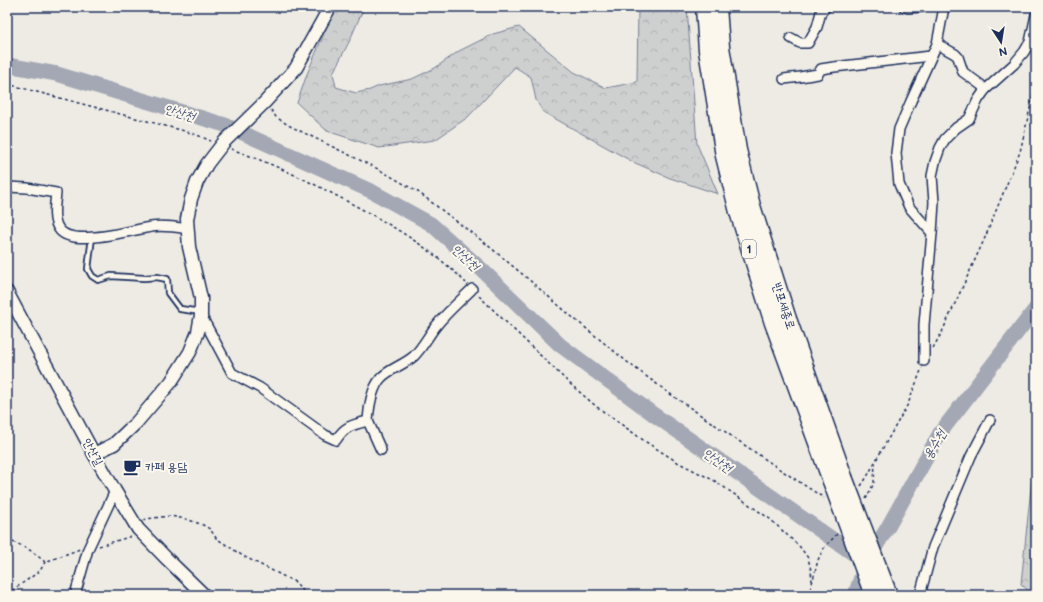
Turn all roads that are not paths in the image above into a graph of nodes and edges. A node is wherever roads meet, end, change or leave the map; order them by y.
1 (330, 7) edge
2 (704, 7) edge
3 (718, 7) edge
4 (826, 7) edge
5 (904, 7) edge
6 (922, 7) edge
7 (944, 7) edge
8 (1033, 7) edge
9 (1036, 15) edge
10 (791, 38) dead end
11 (937, 44) junction
12 (931, 56) junction
13 (784, 79) dead end
14 (985, 90) junction
15 (7, 187) edge
16 (188, 229) junction
17 (932, 233) junction
18 (92, 238) junction
19 (472, 289) road end
20 (7, 292) edge
21 (201, 314) junction
22 (925, 362) road end
23 (990, 420) dead end
24 (368, 421) junction
25 (380, 450) dead end
26 (94, 454) junction
27 (838, 479) junction
28 (115, 491) junction
29 (75, 595) edge
30 (204, 595) edge
31 (873, 595) edge
32 (889, 595) edge
33 (920, 595) edge

1 - 16 street
2 - 27 highway, 반포세종로 / 1
3 - 27 highway, 반포세종로 / 1
4 - 10 street
5 - 6 street
7 - 11 street
8 - 9 street
9 - 14 street
11 - 12 street
11 - 14 street
12 - 13 street
12 - 17 street
14 - 17 street
15 - 18 street
16 - 18 street
16 - 21 street
17 - 22 street
18 - 21 lane
19 - 24 street
20 - 26 street, 안산길
21 - 24 street
21 - 26 street
23 - 33 street
24 - 25 street
26 - 28 street, 안산길
27 - 31 highway, 반포세종로 / 1, bridge
27 - 32 highway, 반포세종로 / 1, bridge
28 - 29 street
28 - 30 street, 안산길

